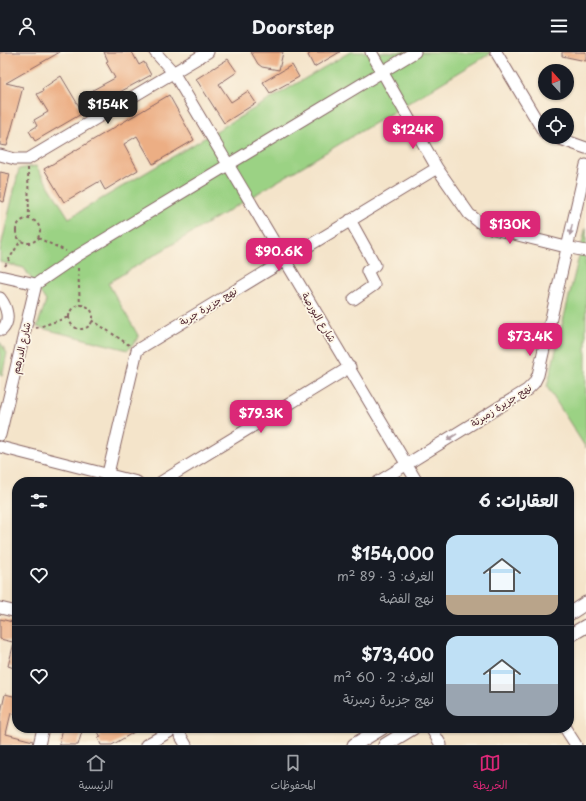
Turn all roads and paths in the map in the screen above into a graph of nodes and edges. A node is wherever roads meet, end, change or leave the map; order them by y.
1 (155, 52) edge
2 (208, 52) edge
3 (370, 52) edge
4 (415, 52) edge
5 (496, 52) edge
6 (382, 71) junction
7 (173, 72) junction
8 (538, 122) edge
9 (574, 144) edge
10 (586, 148) edge
11 (0, 155) edge
12 (28, 159) junction
13 (228, 165) junction
14 (586, 165) edge
15 (437, 168) junction
16 (29, 219) junction
17 (350, 220) junction
18 (21, 240) junction
19 (566, 247) junction
20 (586, 251) edge
21 (285, 260) junction
22 (2, 272) edge
23 (36, 284) junction
24 (0, 298) edge
25 (354, 298) dead end
26 (69, 318) junction
27 (8, 319) junction
28 (92, 320) junction
29 (26, 328) junction
30 (0, 329) edge
31 (137, 350) junction
32 (350, 367) junction
33 (0, 435) edge
34 (0, 447) edge
35 (407, 465) junction
36 (104, 477) edge
37 (107, 477) edge
38 (169, 477) edge
39 (387, 477) edge
40 (414, 477) edge
41 (586, 603) edge
42 (0, 608) edge
43 (12, 611) edge
44 (574, 611) edge
45 (586, 626) edge
46 (574, 633) edge
47 (42, 733) edge
48 (167, 733) edge
49 (179, 733) edge
50 (374, 733) edge
51 (404, 733) edge
52 (434, 733) edge
53 (568, 733) edge
54 (39, 745) edge
55 (146, 745) edge
56 (186, 745) edge
57 (354, 745) edge
58 (384, 745) edge
59 (441, 745) edge
60 (576, 745) edge

1 - 7 street, شارع البورصة
2 - 7 street
3 - 6 street
4 - 6 street
5 - 8 street
6 - 13 street
6 - 15 street
7 - 12 street
7 - 13 street, شارع البورصة
9 - 10 street
11 - 12 street
12 - 16 path
13 - 21 street, شارع البورصة
13 - 23 street
14 -> 19 street, نهج جزيرة زمبرتة
15 - 17 street, نهج جزيرة جربة
15 - 19 street
16 - 18 path
16 - 18 path
17 - 21 street, نهج جزيرة جربة
17 - 25 street
18 - 22 path
19 - 20 street
19 -> 35 street, نهج جزيرة زمبرتة
21 - 31 street, نهج جزيرة جربة
21 - 32 street, شارع البورصة
22 - 23 street
23 - 29 street, شارع الدرهم
24 - 27 street
26 - 28 path
26 - 28 path
26 - 29 path
27 - 29 street
27 - 30 street
28 - 31 path
29 - 33 street, شارع الدرهم
31 - 37 street
32 - 35 street, شارع البورصة
32 - 38 street
34 - 36 street
35 - 39 street, نهج جزيرة زمبرتة
35 - 40 street, شارع البورصة
41 - 44 main road
42 - 43 street
45 - 46 main road
47 - 54 street
48 - 55 street
49 - 56 street
50 - 57 main road
51 - 58 main road
52 - 59 street
53 - 60 street

